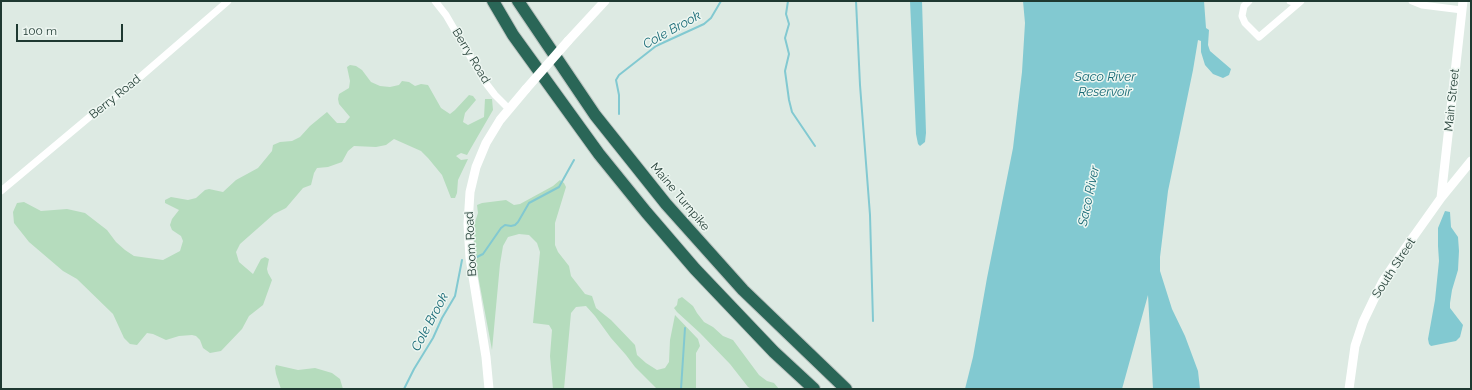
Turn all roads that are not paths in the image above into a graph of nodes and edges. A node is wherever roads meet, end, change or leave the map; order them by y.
1 (228, 1) edge
2 (435, 1) edge
3 (493, 1) edge
4 (518, 1) edge
5 (605, 1) edge
6 (1249, 1) edge
7 (1290, 1) edge
8 (1412, 1) edge
9 (1299, 2) edge
10 (1462, 6) edge
11 (509, 109) junction
12 (1471, 161) edge
13 (1, 190) edge
14 (1441, 198) junction
15 (489, 389) edge
16 (814, 389) edge
17 (846, 389) edge
18 (1349, 389) edge

1 - 13 street, Berry Road
2 - 11 street, Berry Road
3 - 16 highway
4 - 17 highway, Maine Turnpike
5 - 11 street, Boom Road, bridge
6 - 9 street
7 - 9 street
8 - 10 street
10 - 14 street, Main Street
11 - 15 street, Boom Road
12 - 14 street, South Street
14 - 18 street, South Street

